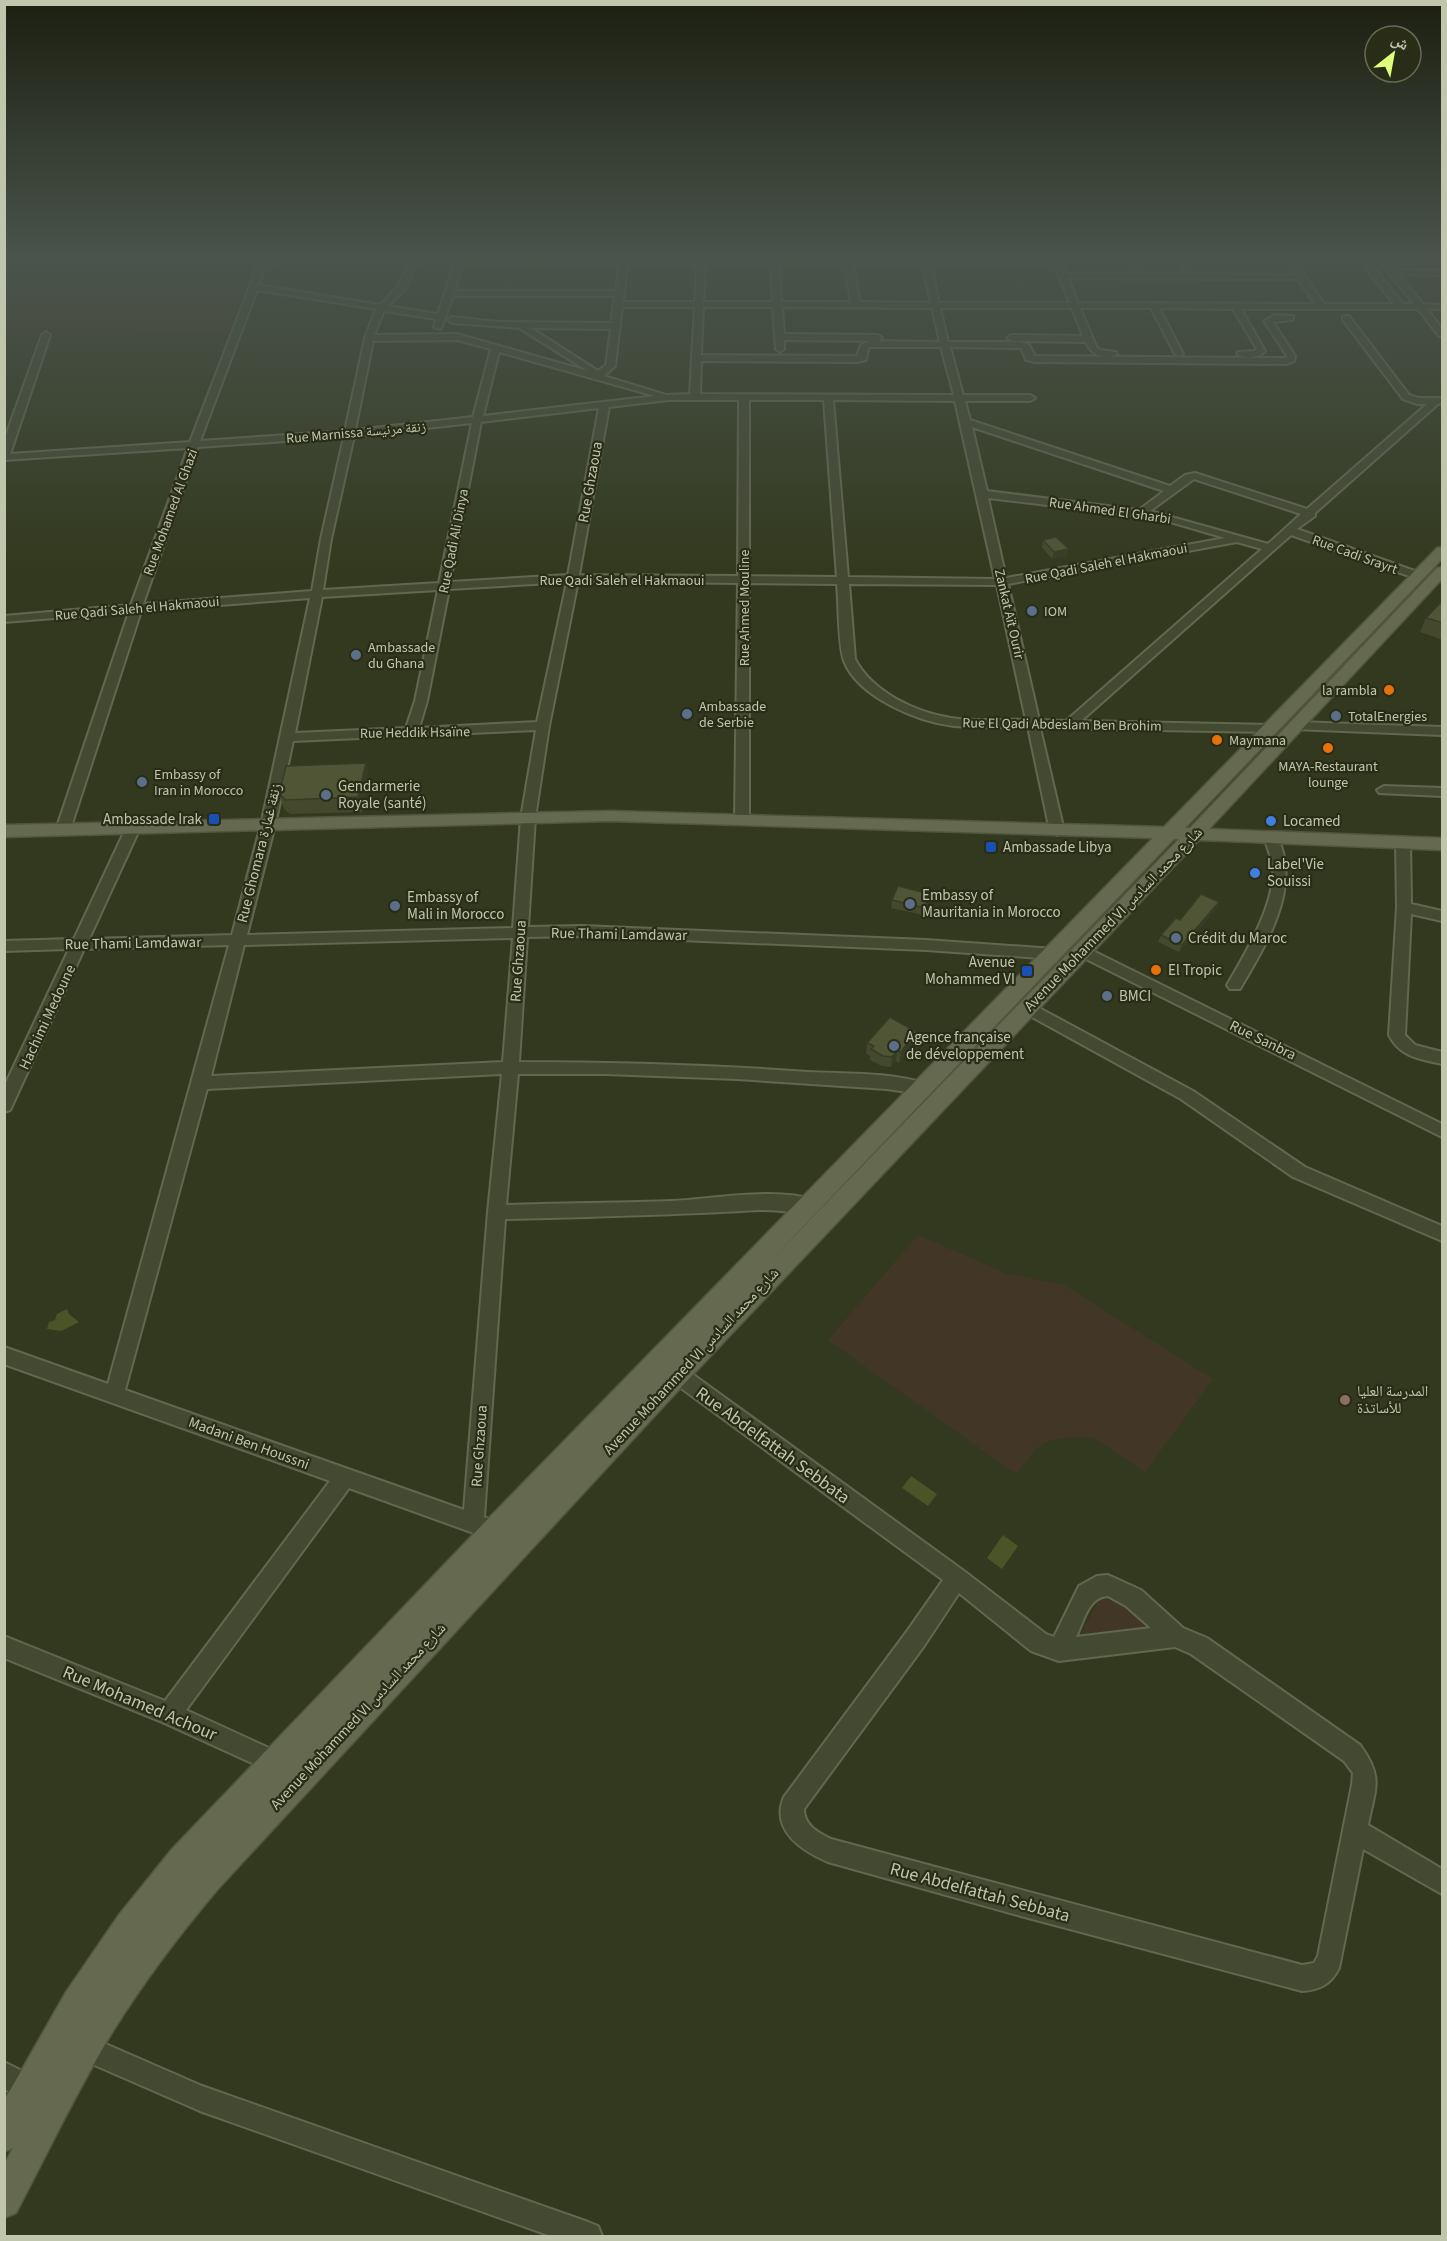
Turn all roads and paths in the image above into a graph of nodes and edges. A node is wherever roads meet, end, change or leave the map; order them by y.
1 (36, 363) edge
2 (225, 363) edge
3 (364, 363) edge
4 (492, 363) edge
5 (545, 363) edge
6 (579, 363) edge
7 (610, 363) edge
8 (696, 363) edge
9 (950, 363) edge
10 (1380, 363) edge
11 (602, 377) junction
12 (669, 397) junction
13 (695, 397) junction
14 (744, 397) junction
15 (828, 397) junction
16 (961, 398) junction
17 (1030, 398) dead end
18 (1439, 401) edge
19 (604, 406) junction
20 (477, 420) junction
21 (966, 422) junction
22 (349, 434) junction
23 (194, 444) junction
24 (4, 456) edge
25 (1172, 490) junction
26 (981, 494) junction
27 (1142, 512) junction
28 (1311, 514) junction
29 (1291, 531) junction
30 (1237, 539) junction
31 (1270, 548) junction
32 (1443, 551) edge
33 (1443, 571) edge
34 (1419, 576) junction
35 (574, 578) junction
36 (744, 580) junction
37 (844, 581) junction
38 (1003, 582) junction
39 (443, 587) junction
40 (316, 594) junction
41 (136, 609) junction
42 (4, 619) edge
43 (1034, 725) junction
44 (1069, 725) junction
45 (543, 726) junction
46 (1297, 726) junction
47 (1272, 729) junction
48 (1443, 731) edge
49 (411, 732) junction
50 (287, 737) junction
51 (1384, 790) dead end
52 (1443, 792) edge
53 (1221, 806) junction
54 (528, 818) junction
55 (742, 820) junction
56 (268, 825) junction
57 (133, 828) junction
58 (63, 830) junction
59 (4, 831) edge
60 (1057, 831) junction
61 (1118, 833) junction
62 (1182, 834) junction
63 (1249, 836) junction
64 (1271, 837) junction
65 (1404, 843) junction
66 (1443, 844) edge
67 (1145, 860) junction
68 (1404, 907) junction
69 (1443, 916) edge
70 (519, 934) junction
71 (238, 940) junction
72 (80, 944) junction
73 (4, 946) edge
74 (1083, 951) junction
75 (1054, 954) junction
76 (1235, 985) dead end
77 (1028, 1008) junction
78 (1443, 1058) edge
79 (511, 1068) junction
80 (201, 1083) junction
81 (921, 1089) junction
82 (4, 1106) edge
83 (1443, 1131) edge
84 (808, 1205) junction
85 (497, 1212) junction
86 (1443, 1234) edge
87 (4, 1355) edge
88 (677, 1374) junction
89 (115, 1394) junction
90 (344, 1478) junction
91 (484, 1527) junction
92 (957, 1578) junction
93 (1175, 1636) junction
94 (4, 1647) edge
95 (1059, 1650) junction
96 (169, 1714) junction
97 (274, 1762) junction
98 (1357, 1832) junction
99 (1443, 1882) edge
100 (85, 2048) junction
101 (4, 2075) edge
102 (29, 2088) junction
103 (4, 2135) edge
104 (4, 2201) edge
105 (588, 2236) edge

1 - 24 street
2 - 23 street, Rue Mohamed Al Ghazi
3 - 22 street, Rue Ghomara زنقة غمارة
4 - 20 street, Rue Qadi Ali Dinya
5 - 11 street
6 - 11 street
7 - 11 street
8 - 13 street
9 - 16 street, Zankat Aït Ourir
10 - 18 street
11 - 12 street
12 - 13 street, Rue Marnissa زنقة مرنيسة
12 - 19 street, Rue Marnissa زنقة مرنيسة
13 - 14 street, Rue Marnissa زنقة مرنيسة
14 - 15 street, Rue Marnissa زنقة مرنيسة
14 - 36 street, Rue Ahmed Mouline
15 - 16 street, Rue Marnissa زنقة مرنيسة
15 - 37 street, Rue El Qadi Abdeslam Ben Brohim
16 - 17 street, Rue Marnissa زنقة مرنيسة
16 - 21 street, Zankat Aït Ourir
18 - 28 street
19 - 20 street, Rue Marnissa زنقة مرنيسة
19 - 35 street, Rue Ghzaoua
20 - 22 street, Rue Marnissa زنقة مرنيسة
20 - 39 street, Rue Qadi Ali Dinya
21 - 25 street
21 - 26 street, Zankat Aït Ourir
22 - 23 street, Rue Marnissa زنقة مرنيسة
22 - 40 street, Rue Ghomara زنقة غمارة
23 - 24 street, Rue Marnissa زنقة مرنيسة
23 - 41 street, Rue Mohamed Al Ghazi
25 - 27 street
25 - 28 street
26 - 27 street, Rue Ahmed El Gharbi
26 - 38 street, Zankat Aït Ourir
27 - 30 street, Rue Ahmed El Gharbi
28 - 29 street
29 - 31 street
29 - 34 street, Rue Cadi Srayrt
30 - 31 street, Rue Ahmed El Gharbi
30 - 38 street, Rue Qadi Saleh el Hakmaoui
31 - 44 street
32 - 34 main road, Avenue Mohammed VI شارع محمد السادس
33 - 46 main road, Avenue Mohammed VI شارع محمد السادس
34 - 47 main road, Avenue Mohammed VI شارع محمد السادس
35 - 36 street, Rue Qadi Saleh el Hakmaoui
35 - 39 street, Rue Qadi Saleh el Hakmaoui
35 - 45 street, Rue Ghzaoua
36 - 37 street, Rue Qadi Saleh el Hakmaoui
36 - 55 street, Rue Ahmed Mouline
37 - 38 street, Rue Qadi Saleh el Hakmaoui
37 - 43 street, Rue El Qadi Abdeslam Ben Brohim
38 - 43 street, Zankat Aït Ourir
39 - 40 street, Rue Qadi Saleh el Hakmaoui
39 - 49 street, Rue Qadi Ali Dinya
40 - 41 street, Rue Qadi Saleh el Hakmaoui
40 - 50 street, Rue Ghomara زنقة غمارة
41 - 42 street, Rue Qadi Saleh el Hakmaoui
41 - 58 street, Rue Mohamed Al Ghazi
43 - 44 street, Rue El Qadi Abdeslam Ben Brohim
43 - 60 street, Zankat Aït Ourir
44 - 47 street, Rue El Qadi Abdeslam Ben Brohim
45 - 49 street, Rue Heddik Hsaïne
45 - 54 street, Rue Ghzaoua
46 - 48 street
46 - 53 main road, Avenue Mohammed VI شارع محمد السادس
47 - 62 main road, Avenue Mohammed VI شارع محمد السادس
49 - 50 street, Rue Heddik Hsaïne
50 - 56 street, Rue Ghomara زنقة غمارة
51 - 52 street
53 - 62 main road, Avenue Mohammed VI شارع محمد السادس
53 - 63 main road
54 - 55 main road
54 - 56 main road
54 - 70 street, Rue Ghzaoua
55 - 60 main road
56 - 57 main road
56 - 71 street, Rue Ghomara زنقة غمارة
57 - 58 main road
57 - 72 street, Hachimi Medoune
58 - 59 main road
60 - 61 main road
61 - 62 main road
61 - 67 main road
62 - 63 main road
62 - 67 main road, Avenue Mohammed VI شارع محمد السادس
62 - 74 main road, Avenue Mohammed VI شارع محمد السادس
63 - 64 main road
64 - 65 main road
64 - 76 street
65 - 66 main road
65 - 68 street
67 - 75 main road, Avenue Mohammed VI شارع محمد السادس
68 - 69 street
68 - 78 street
70 - 71 street, Rue Thami Lamdawar
70 - 75 street, Rue Thami Lamdawar
70 - 79 street, Rue Ghzaoua
71 - 72 street, Rue Thami Lamdawar
71 - 80 street, Rue Ghomara زنقة غمارة
72 - 73 street, Rue Thami Lamdawar
72 - 82 street, Hachimi Medoune
74 - 77 main road, Avenue Mohammed VI شارع محمد السادس
74 - 83 street, Rue Sanbra
75 - 81 main road, Avenue Mohammed VI شارع محمد السادس
77 - 86 street
77 - 88 main road, Avenue Mohammed VI شارع محمد السادس
79 - 80 street
79 - 81 street
79 - 85 street, Rue Ghzaoua
80 - 89 street, Rue Ghomara زنقة غمارة
81 - 84 main road, Avenue Mohammed VI شارع محمد السادس
84 - 85 street
84 - 91 main road, Avenue Mohammed VI شارع محمد السادس
85 - 91 street, Rue Ghzaoua
87 - 89 street, Madani Ben Houssni
88 - 92 street, Rue Abdelfattah Sebbata
88 - 100 main road, Avenue Mohammed VI شارع محمد السادس
89 - 90 street, Madani Ben Houssni
90 - 91 street, Madani Ben Houssni
90 - 96 street
91 - 97 main road, Avenue Mohammed VI شارع محمد السادس
92 - 95 street, Rue Abdelfattah Sebbata
92 - 98 street, Rue Abdelfattah Sebbata
93 - 95 street
93 - 95 street
93 - 98 street, Rue Abdelfattah Sebbata
94 - 96 street, Rue Mohamed Achour
96 - 97 street, Rue Mohamed Achour
97 - 102 main road, Avenue Mohammed VI شارع محمد السادس
98 - 99 street
100 - 104 main road, Avenue Mohammed VI شارع محمد السادس
100 - 105 street
101 - 102 street
102 - 103 main road, Avenue Mohammed VI شارع محمد السادس

